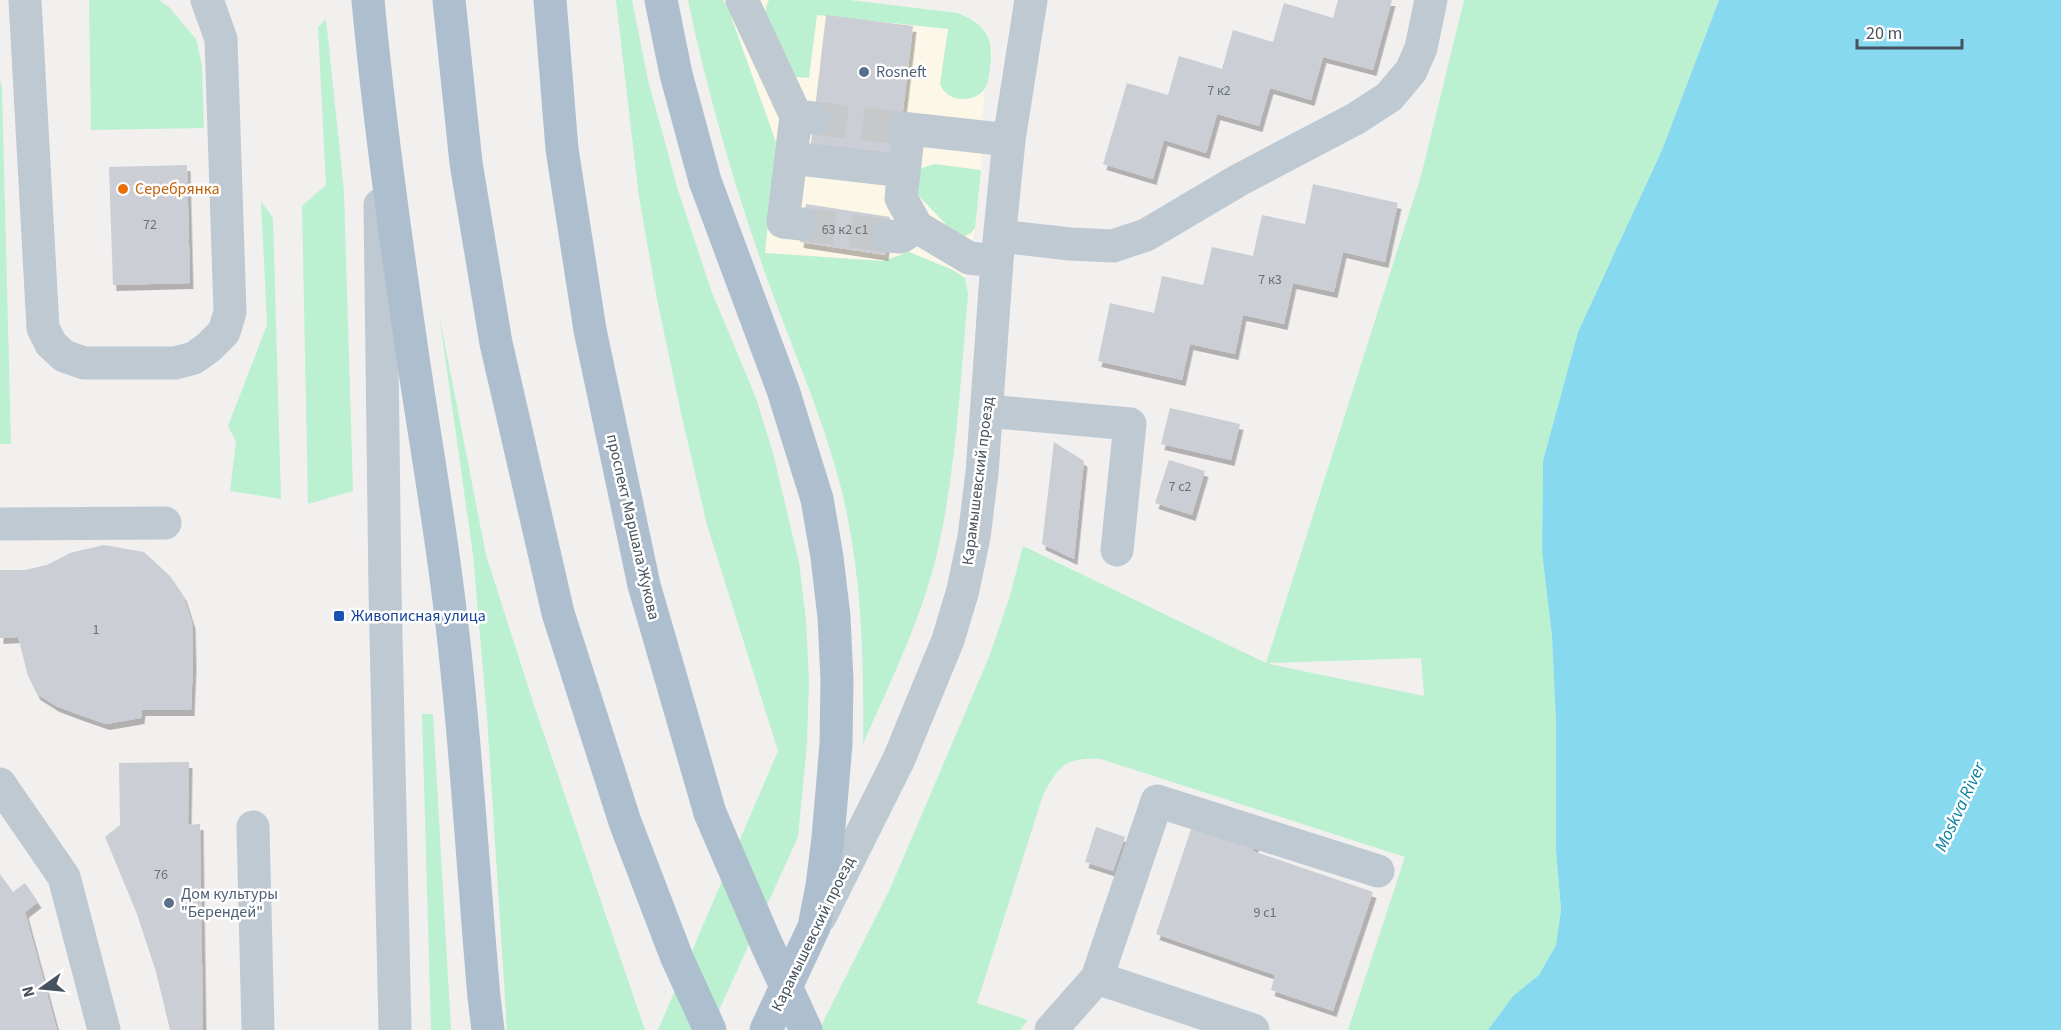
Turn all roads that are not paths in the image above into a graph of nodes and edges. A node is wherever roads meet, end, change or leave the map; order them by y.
1 (25, 0) edge
2 (207, 0) edge
3 (368, 0) edge
4 (449, 0) edge
5 (549, 0) edge
6 (661, 0) edge
7 (742, 0) edge
8 (1031, 0) edge
9 (1431, 0) edge
10 (379, 119) junction
11 (1009, 140) junction
12 (791, 158) junction
13 (904, 171) junction
14 (802, 224) tunnel mouth
15 (998, 249) junction
16 (987, 411) junction
17 (165, 523) dead end
18 (0, 524) edge
19 (1117, 550) dead end
20 (0, 784) edge
21 (253, 827) dead end
22 (1378, 871) dead end
23 (814, 927) junction
24 (1097, 978) junction
25 (1196, 1021) edge
26 (104, 1030) edge
27 (258, 1030) edge
28 (395, 1030) edge
29 (488, 1030) edge
30 (710, 1030) edge
31 (766, 1030) edge
32 (806, 1030) edge
33 (1051, 1030) edge
34 (1253, 1030) edge

1 - 2 street
3 - 10 main road
4 - 30 main road
5 - 32 main road, проспект Маршала Жукова, bridge
6 - 23 main road
7 - 12 street
8 - 11 street, Карамышевский проезд
9 - 15 street
10 - 28 street
10 - 29 main road
11 - 13 street
11 - 15 street, Карамышевский проезд
12 - 13 street
12 - 14 street
13 - 15 street
15 - 16 street, Карамышевский проезд
16 - 19 street
16 - 23 street, Карамышевский проезд
17 - 18 street
20 - 26 street
21 - 27 street
22 - 24 street
23 - 31 main road, Карамышевский проезд
24 - 25 street
24 - 33 street
25 - 34 street

